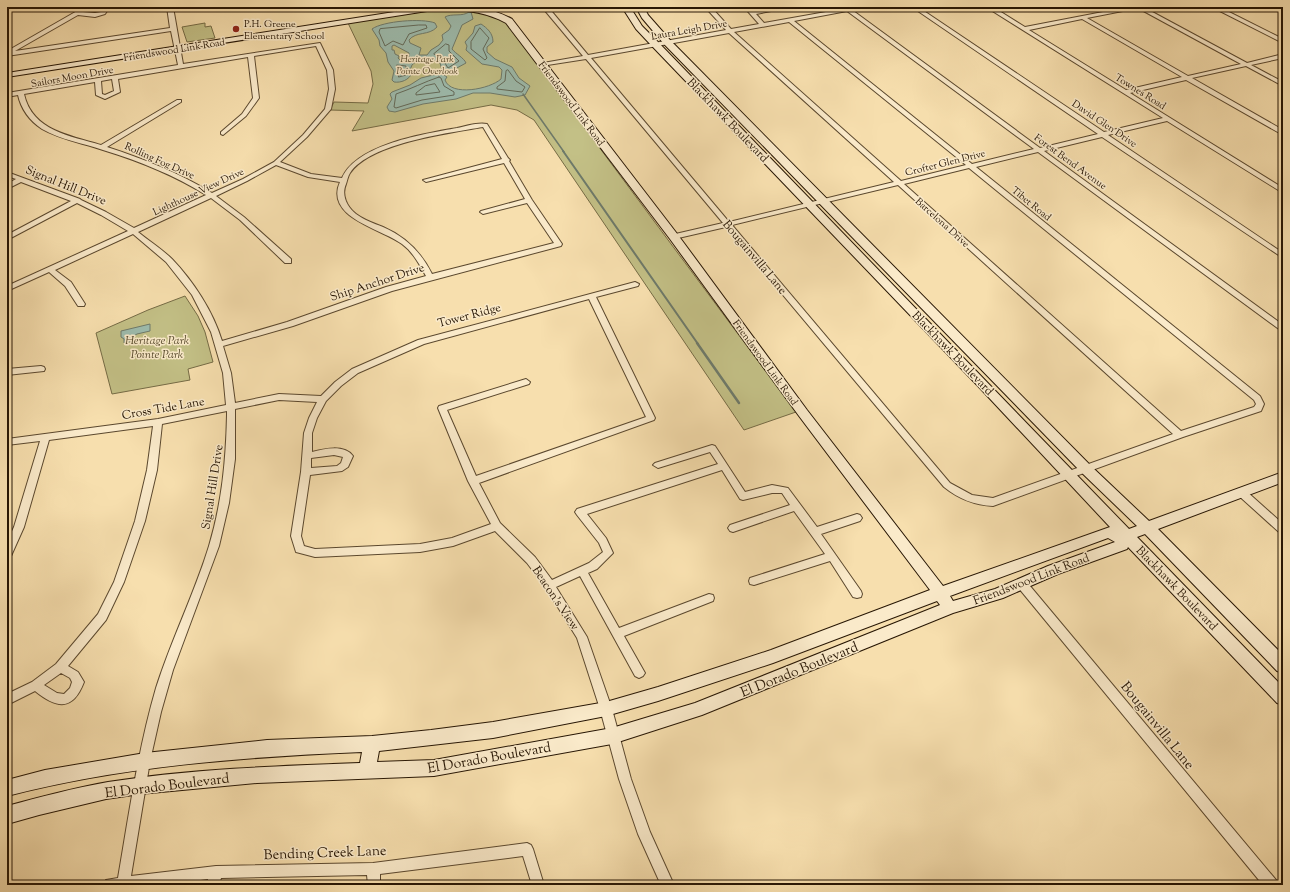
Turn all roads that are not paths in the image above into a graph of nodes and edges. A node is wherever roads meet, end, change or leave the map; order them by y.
1 (170, 7) edge
2 (545, 7) edge
3 (626, 7) edge
4 (640, 7) edge
5 (708, 7) edge
6 (747, 7) edge
7 (789, 7) edge
8 (862, 7) edge
9 (915, 7) edge
10 (989, 7) edge
11 (1138, 7) edge
12 (1215, 7) edge
13 (87, 8) edge
14 (848, 10) junction
15 (78, 13) junction
16 (753, 13) junction
17 (1083, 18) junction
18 (790, 20) junction
19 (764, 25) junction
20 (173, 29) junction
21 (1024, 29) junction
22 (730, 31) junction
23 (1283, 41) edge
24 (661, 43) junction
25 (177, 48) junction
26 (322, 53) joint
27 (7, 54) edge
28 (250, 55) junction
29 (1283, 56) edge
30 (586, 57) junction
31 (1247, 64) junction
32 (543, 65) junction
33 (181, 66) junction
34 (7, 75) edge
35 (115, 77) junction
36 (1188, 78) junction
37 (98, 80) junction
38 (1283, 84) edge
39 (1125, 92) junction
40 (21, 93) junction
41 (7, 95) edge
42 (179, 101) dead end
43 (730, 106) junction
44 (718, 109) junction
45 (1168, 119) junction
46 (223, 133) dead end
47 (1283, 133) edge
48 (1103, 134) junction
49 (768, 144) junction
50 (103, 147) junction
51 (754, 147) junction
52 (1039, 150) junction
53 (507, 160) junction
54 (276, 163) junction
55 (971, 166) junction
56 (7, 174) edge
57 (21, 179) junction
58 (342, 180) junction
59 (426, 180) dead end
60 (900, 184) junction
61 (7, 187) edge
62 (1283, 191) edge
63 (212, 195) junction
64 (78, 200) junction
65 (529, 200) junction
66 (823, 201) junction
67 (809, 204) junction
68 (483, 212) dead end
69 (727, 225) junction
70 (134, 232) junction
71 (674, 237) junction
72 (7, 238) edge
73 (1283, 256) edge
74 (879, 257) junction
75 (288, 261) dead end
76 (864, 261) junction
77 (52, 270) junction
78 (430, 277) junction
79 (635, 284) dead end
80 (7, 289) edge
81 (591, 295) junction
82 (82, 304) dead end
83 (935, 314) junction
84 (919, 318) junction
85 (1283, 329) edge
86 (220, 344) junction
87 (40, 369) dead end
88 (7, 372) edge
89 (998, 378) junction
90 (526, 382) dead end
91 (982, 383) junction
92 (323, 399) junction
93 (232, 407) junction
94 (158, 422) junction
95 (1180, 435) junction
96 (45, 438) junction
97 (7, 442) edge
98 (307, 456) junction
99 (658, 465) dead end
100 (724, 466) junction
101 (1087, 470) junction
102 (306, 472) junction
103 (1070, 476) junction
104 (1283, 477) edge
105 (473, 481) junction
106 (1242, 492) junction
107 (796, 506) junction
108 (857, 518) dead end
109 (497, 526) junction
110 (1147, 527) junction
111 (733, 528) dead end
112 (1283, 530) edge
113 (815, 532) junction
114 (1124, 537) junction
115 (7, 553) edge
116 (832, 556) junction
117 (582, 571) junction
118 (754, 581) dead end
119 (1021, 583) junction
120 (550, 585) junction
121 (940, 593) junction
122 (856, 594) dead end
123 (709, 598) dead end
124 (950, 608) junction
125 (617, 634) junction
126 (1270, 653) junction
127 (1247, 661) junction
128 (1283, 666) edge
129 (60, 667) junction
130 (639, 673) dead end
131 (36, 685) junction
132 (1283, 698) edge
133 (7, 700) edge
134 (606, 709) junction
135 (612, 736) junction
136 (372, 744) junction
137 (144, 761) junction
138 (367, 770) junction
139 (140, 786) junction
140 (7, 788) edge
141 (7, 815) edge
142 (373, 869) junction
143 (216, 872) junction
144 (117, 884) edge
145 (667, 884) edge
146 (213, 885) edge
147 (374, 885) edge
148 (538, 885) edge
149 (1271, 885) edge

1 - 20 street
2 - 30 street, Bougainvilla Lane
3 - 24 main road, Blackhawk Boulevard
4 - 24 main road, Blackhawk Boulevard
5 - 22 street, Barcelona Drive
6 - 16 street
7 - 16 street
8 - 14 street, Laura Leigh Drive
9 - 48 street, David Glen Drive
10 - 21 street, Townes Road
11 - 17 street
11 - 31 street
12 - 23 street
13 - 15 street
13 - 15 street
14 - 18 street, Laura Leigh Drive
14 - 52 street, Forest Bend Avenue
15 - 27 street
16 - 19 street
17 - 21 street
17 - 36 street
18 - 19 street, Laura Leigh Drive
18 - 55 street, Tibet Road
19 - 22 street, Laura Leigh Drive
20 - 25 street
20 - 27 street
21 - 39 street, Townes Road
22 - 24 street, Laura Leigh Drive
22 - 60 street, Barcelona Drive
24 - 30 street, Laura Leigh Drive
24 - 43 main road, Blackhawk Boulevard
24 - 44 main road, Blackhawk Boulevard
25 - 32 main road, Friendswood Link Road
25 - 33 street
25 - 34 main road, Friendswood Link Road
26 - 28 street, Sailors Moon Drive
26 - 54 street, Lighthouse View Drive
28 - 33 street, Sailors Moon Drive
28 - 46 street
29 - 31 street
30 - 32 street, Laura Leigh Drive
30 - 69 street, Bougainvilla Lane
31 - 36 street
31 - 38 street
32 - 71 main road, Friendswood Link Road
33 - 35 street, Sailors Moon Drive
35 - 37 street, Sailors Moon Drive
35 - 37 street
36 - 39 street
36 - 47 street
37 - 40 street, Sailors Moon Drive
39 - 45 street, Townes Road
40 - 41 street, Sailors Moon Drive
40 - 50 street, Rolling Fog Drive
42 - 50 street
43 - 44 main road
43 - 49 main road, Blackhawk Boulevard
44 - 51 main road, Blackhawk Boulevard
45 - 48 street, Crofter Glen Drive
45 - 62 street, Townes Road
48 - 52 street, Crofter Glen Drive
48 - 73 street, David Glen Drive
49 - 51 main road
49 - 66 main road, Blackhawk Boulevard
50 - 63 street, Rolling Fog Drive
51 - 67 main road, Blackhawk Boulevard
52 - 55 street, Crofter Glen Drive
52 - 85 street, Forest Bend Avenue
53 - 58 street
53 - 59 street
53 - 65 street
54 - 58 street
54 - 63 street, Lighthouse View Drive
55 - 60 street, Crofter Glen Drive
55 - 95 street, Tibet Road
56 - 57 street, Signal Hill Drive
57 - 61 street
57 - 64 street, Signal Hill Drive
58 - 78 street
60 - 66 street, Crofter Glen Drive
60 - 95 street, Barcelona Drive
63 - 70 street, Lighthouse View Drive
63 - 75 street, Rolling Fog Drive
64 - 70 street, Signal Hill Drive
64 - 72 street
65 - 68 street
65 - 78 street, Ship Anchor Drive
66 - 67 street, Crofter Glen Drive
66 - 74 main road, Blackhawk Boulevard
67 - 69 street, Crofter Glen Drive
67 - 76 main road, Blackhawk Boulevard
69 - 71 street, Crofter Glen Drive
69 - 103 street, Bougainvilla Lane
70 - 77 street, Lighthouse View Drive
70 - 86 street, Signal Hill Drive
71 - 121 main road, Friendswood Link Road
74 - 76 main road
74 - 83 main road, Blackhawk Boulevard
76 - 84 main road, Blackhawk Boulevard
77 - 80 street, Lighthouse View Drive
77 - 82 street
78 - 86 street, Ship Anchor Drive
79 - 81 street, Tower Ridge
81 - 92 street, Tower Ridge
81 - 105 street
83 - 84 main road
83 - 89 main road, Blackhawk Boulevard
84 - 91 main road, Blackhawk Boulevard
86 - 93 street, Signal Hill Drive
87 - 88 street
89 - 91 main road
89 - 101 main road, Blackhawk Boulevard
90 - 105 street, Beacon's View
91 - 103 main road, Blackhawk Boulevard
92 - 93 street, Cross Tide Lane
92 - 98 street, Tower Ridge
93 - 94 street, Cross Tide Lane
93 - 137 street, Signal Hill Drive
94 - 96 street, Cross Tide Lane
94 - 129 street
95 - 101 street
96 - 97 street, Cross Tide Lane
96 - 115 street
98 - 102 street, Tower Ridge
98 - 102 street
99 - 100 street
100 - 107 street
100 - 117 street
101 - 103 street
101 - 110 main road, Blackhawk Boulevard
102 - 109 street, Tower Ridge
103 - 114 main road, Blackhawk Boulevard
104 - 106 main road, Friendswood Link Road
105 - 109 street, Beacon's View
106 - 110 main road, Friendswood Link Road
106 - 112 street
107 - 111 street
107 - 113 street
108 - 113 street
109 - 120 street, Beacon's View
110 - 114 main road, Friendswood Link Road
110 - 126 main road, Blackhawk Boulevard
113 - 116 street
114 - 119 main road, Friendswood Link Road
114 - 121 main road, Friendswood Link Road
114 - 127 main road, Blackhawk Boulevard
116 - 118 street
116 - 122 street
117 - 120 street
117 - 125 street
119 - 124 main road, Friendswood Link Road
119 - 149 street, Bougainvilla Lane
120 - 134 street, Beacon's View
121 - 124 main road, Friendswood Link Road
121 - 134 main road, El Dorado Boulevard
123 - 125 street
124 - 135 main road, El Dorado Boulevard
125 - 130 street
126 - 127 main road
126 - 128 main road, Blackhawk Boulevard
127 - 132 main road, Blackhawk Boulevard
129 - 131 street
129 - 131 street
131 - 133 street
134 - 135 street, Beacon's View
134 - 136 main road, El Dorado Boulevard
135 - 138 main road, El Dorado Boulevard
135 - 145 street, Beacon's View
136 - 137 main road, El Dorado Boulevard
136 - 138 main road
137 - 139 street, Signal Hill Drive
137 - 140 main road, El Dorado Boulevard
138 - 139 main road, El Dorado Boulevard
139 - 141 main road, El Dorado Boulevard
139 - 144 street, Bending Creek Lane
142 - 143 street, Bending Creek Lane
142 - 147 street
142 - 148 street, Bending Creek Lane
143 - 144 street, Bending Creek Lane
143 - 146 street

